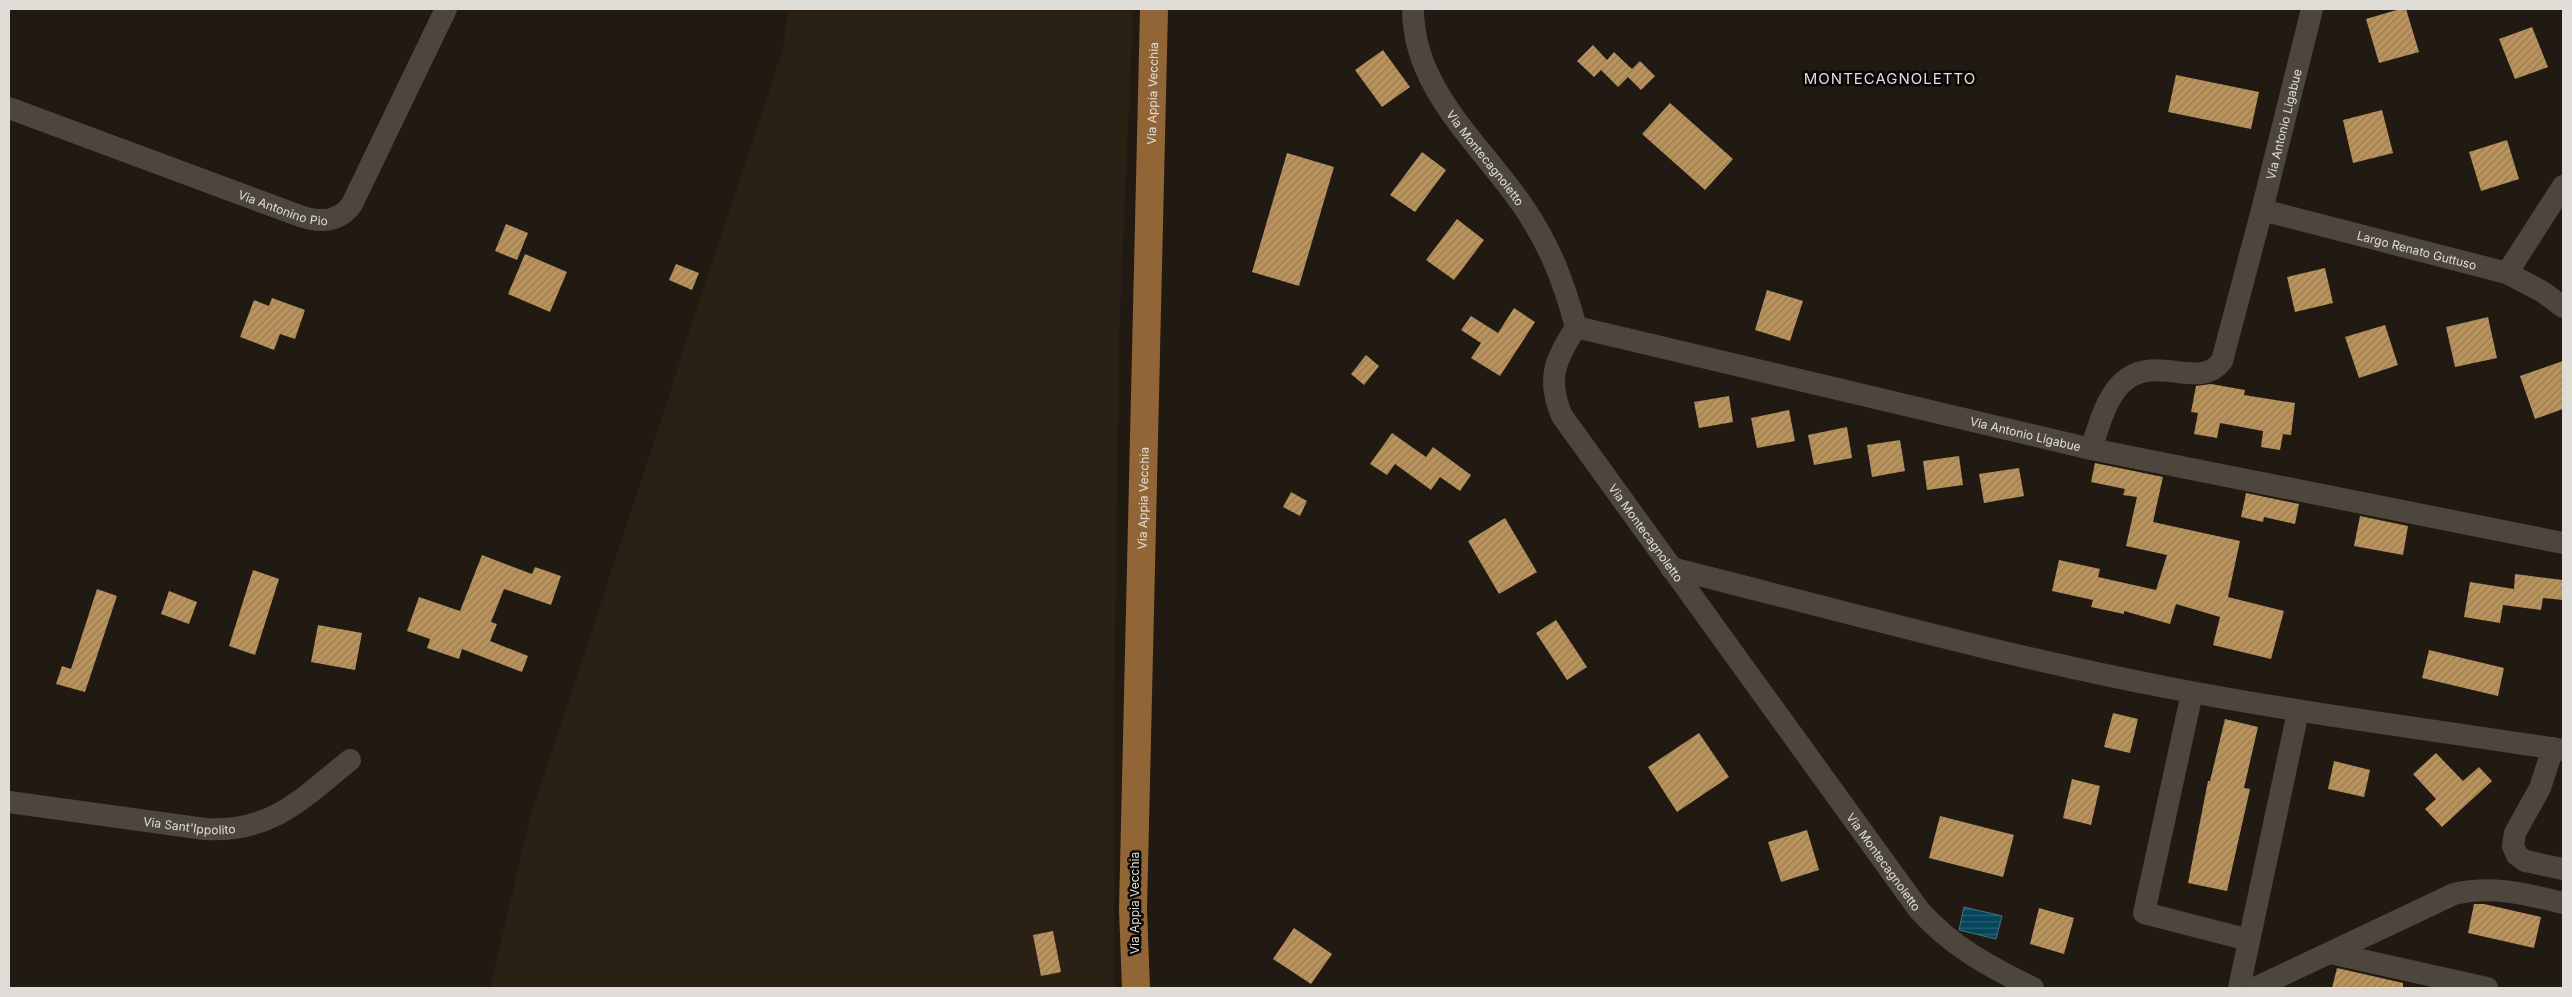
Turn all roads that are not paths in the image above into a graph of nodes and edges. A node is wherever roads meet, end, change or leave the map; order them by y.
1 (446, 9) edge
2 (1154, 9) edge
3 (1412, 9) edge
4 (2312, 9) edge
5 (9, 108) edge
6 (2563, 186) edge
7 (2262, 210) junction
8 (2507, 273) junction
9 (2563, 307) edge
10 (1576, 327) junction
11 (2091, 450) junction
12 (2563, 543) edge
13 (1671, 568) junction
14 (2192, 693) junction
15 (2298, 712) junction
16 (2558, 749) edge
17 (350, 760) dead end
18 (9, 802) edge
19 (2563, 869) edge
20 (2563, 903) edge
21 (2249, 940) junction
22 (2330, 952) junction
23 (1136, 988) edge
24 (2033, 988) edge
25 (2239, 988) edge
26 (2255, 988) edge
27 (2487, 988) edge

1 - 5 street, Via Antonino Pio
2 - 23 main road, Via Appia Vecchia
3 - 10 street, Via Montecagnoletto
4 - 7 street, Via Antonio Ligabue
6 - 8 street
7 - 8 street, Largo Renato Guttuso
7 - 11 street, Via Antonio Ligabue
8 - 9 street, Largo Renato Guttuso
10 - 11 street, Via Antonio Ligabue
10 - 13 street, Via Montecagnoletto
11 - 12 street
13 - 14 street
13 - 24 street, Via Montecagnoletto
14 - 15 street
14 - 21 street
15 - 16 street
15 - 21 street
16 - 19 street
17 - 18 street, Via Sant'Ippolito
20 - 22 street
21 - 25 street
22 - 26 street
22 - 27 street

